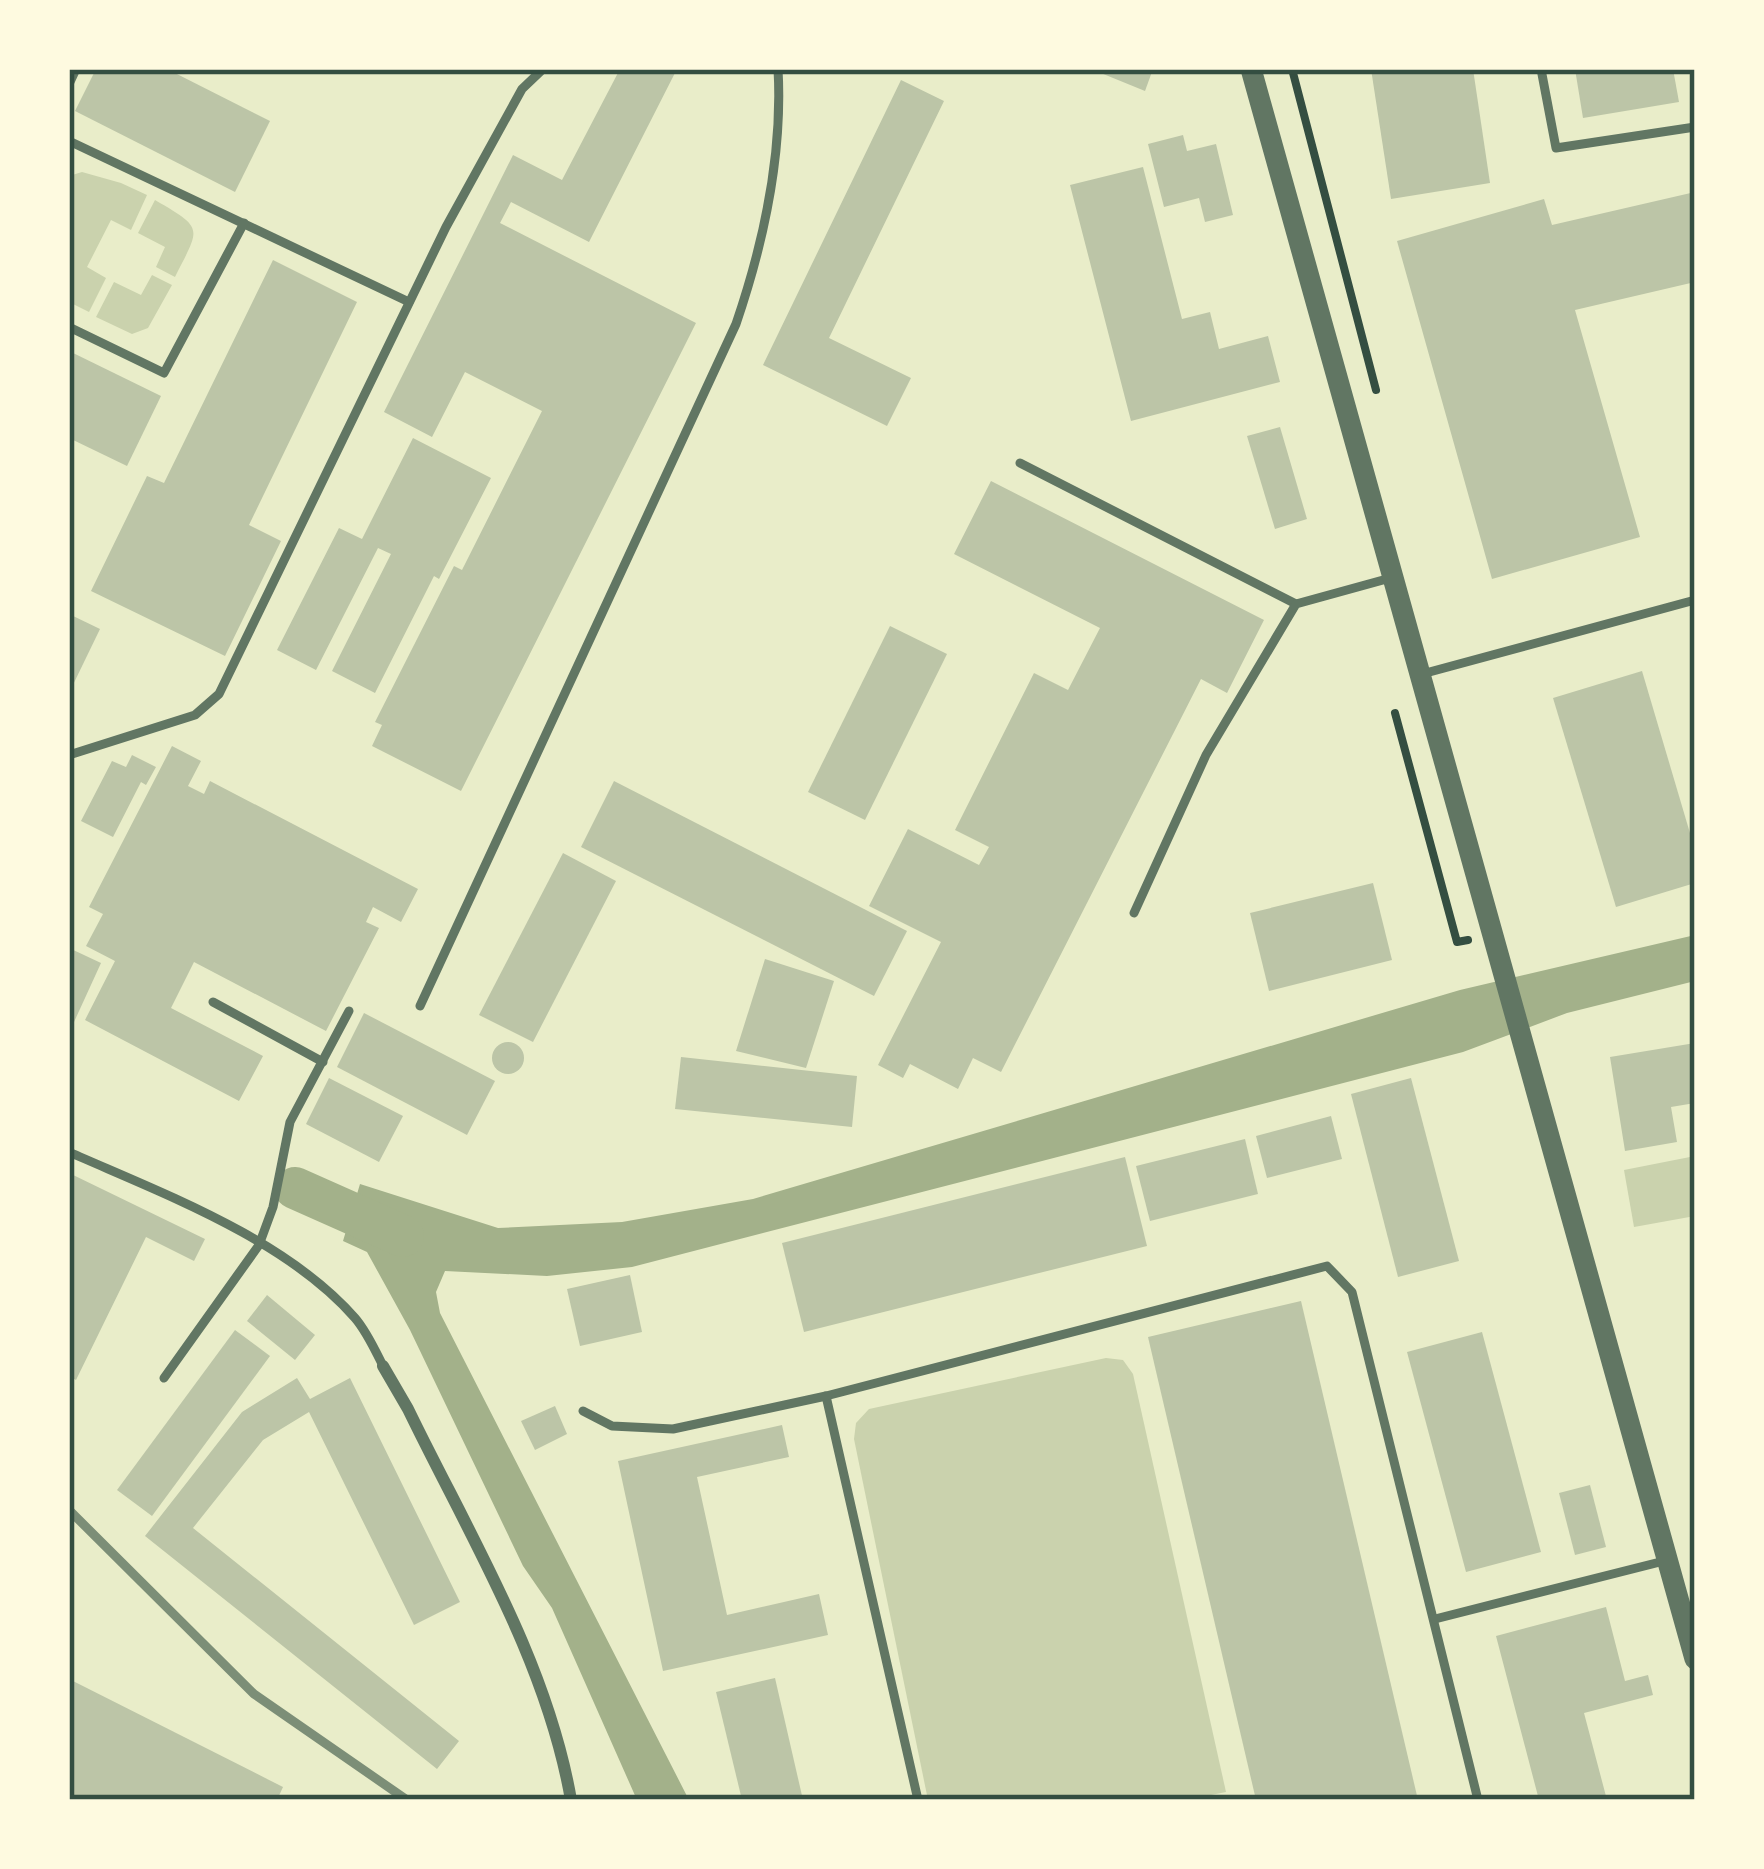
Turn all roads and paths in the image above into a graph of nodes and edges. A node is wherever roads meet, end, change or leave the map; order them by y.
1 (76, 69) edge
2 (543, 69) edge
3 (778, 69) edge
4 (1251, 69) edge
5 (1541, 69) edge
6 (69, 85) edge
7 (1695, 127) edge
8 (69, 141) edge
9 (244, 223) junction
10 (410, 302) junction
11 (69, 328) edge
12 (1021, 464) dead end
13 (1394, 577) junction
14 (1695, 600) edge
15 (1296, 604) junction
16 (1420, 674) junction
17 (69, 755) edge
18 (1134, 913) dead end
19 (212, 1003) dead end
20 (420, 1006) dead end
21 (349, 1011) dead end
22 (323, 1062) junction
23 (69, 1152) edge
24 (260, 1245) junction
25 (383, 1366) joint
26 (164, 1378) dead end
27 (826, 1396) junction
28 (583, 1411) dead end
29 (1668, 1560) junction
30 (1688, 1603) edge
31 (1435, 1618) junction
32 (1695, 1658) edge
33 (571, 1800) edge
34 (918, 1800) edge
35 (1478, 1800) edge

1 - 6 lane
2 - 10 lane
3 - 20 lane
4 - 13 street
5 - 7 lane
8 - 9 lane
9 - 10 lane
9 - 11 lane
10 - 17 lane
12 - 15 lane
13 - 15 lane
13 - 16 street
14 - 16 lane
15 - 18 lane
16 - 29 street
19 - 22 lane
21 - 22 lane
22 - 24 lane
23 - 24 lane
24 - 25 lane
24 - 26 lane
25 - 33 street
27 - 28 lane
27 - 31 lane
27 - 34 lane
29 - 30 street
29 - 31 lane
30 - 32 street
31 - 35 lane

